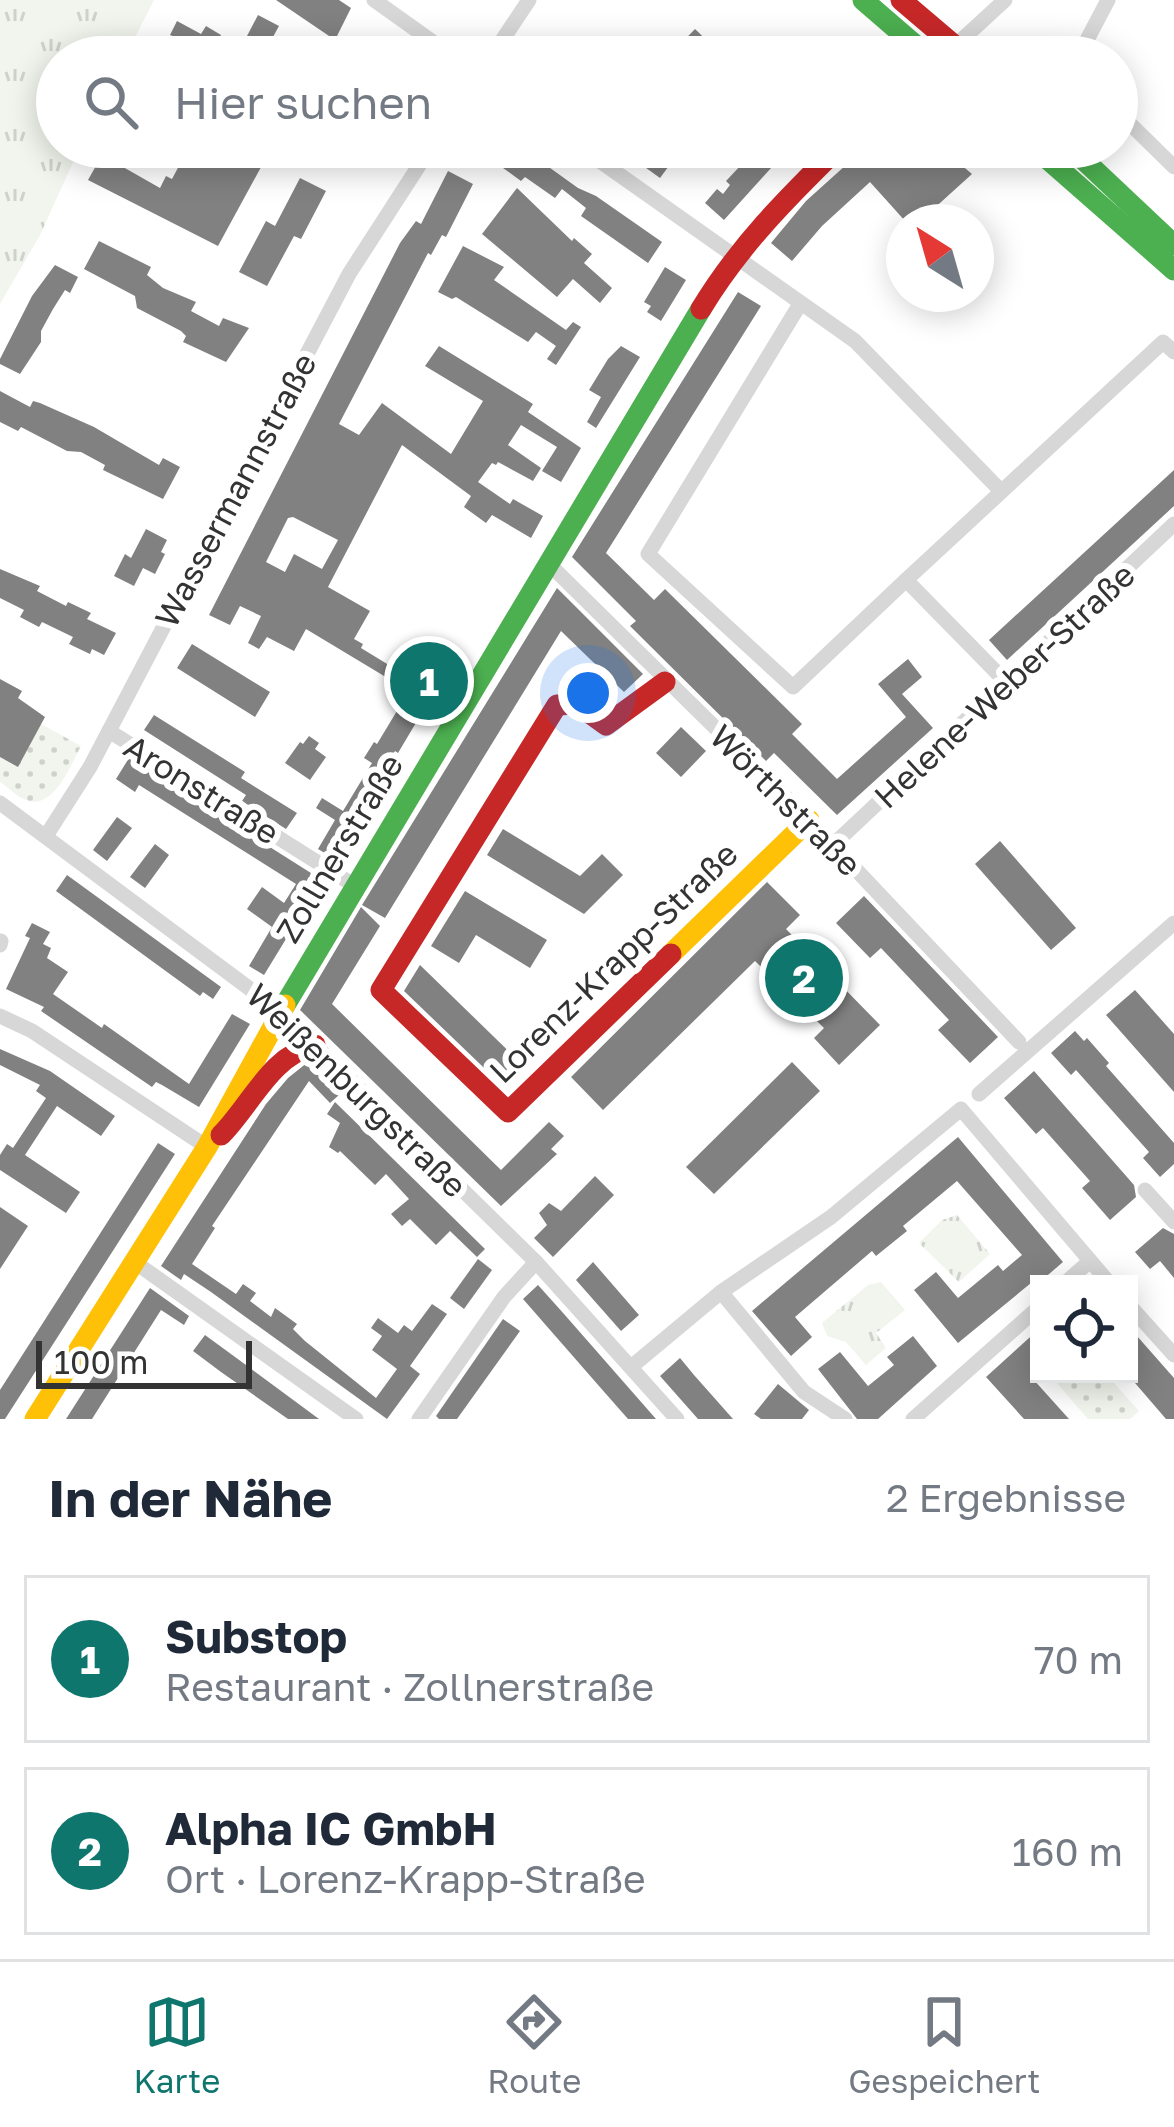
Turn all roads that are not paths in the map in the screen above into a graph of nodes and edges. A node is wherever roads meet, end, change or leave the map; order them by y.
1 (374, 0) edge
2 (529, 0) edge
3 (862, 0) edge
4 (901, 0) edge
5 (1004, 0) edge
6 (1108, 0) edge
7 (425, 36) edge
8 (505, 36) edge
9 (904, 36) edge
10 (938, 36) edge
11 (971, 36) edge
12 (1089, 36) edge
13 (1138, 132) edge
14 (1174, 167) edge
15 (417, 168) edge
16 (609, 168) edge
17 (817, 168) edge
18 (1058, 168) edge
19 (1092, 168) edge
20 (1174, 245) edge
21 (734, 257) junction
22 (1174, 271) edge
23 (800, 304) junction
24 (1174, 352) edge
25 (1000, 490) junction
26 (1174, 524) edge
27 (548, 563) junction
28 (906, 580) junction
29 (665, 682) junction
30 (1007, 683) junction
31 (109, 730) junction
32 (0, 802) edge
33 (809, 820) junction
34 (46, 836) junction
35 (833, 845) junction
36 (355, 886) junction
37 (1174, 923) edge
38 (281, 1012) junction
39 (0, 1016) edge
40 (1019, 1042) dead end
41 (315, 1045) junction
42 (979, 1094) dead end
43 (207, 1147) junction
44 (1145, 1190) dead end
45 (1174, 1222) edge
46 (536, 1262) junction
47 (1090, 1262) junction
48 (136, 1263) junction
49 (1075, 1275) edge
50 (1102, 1275) edge
51 (721, 1292) junction
52 (1030, 1315) edge
53 (1138, 1315) edge
54 (1174, 1354) edge
55 (631, 1367) junction
56 (35, 1419) edge
57 (356, 1419) edge
58 (419, 1419) edge
59 (677, 1419) edge
60 (845, 1419) edge
61 (913, 1419) edge

1 - 7 street
2 - 8 street
3 - 9 street
4 - 10 street
5 - 11 street
6 - 12 street
13 - 14 street
15 - 31 street, Wassermannstraße
16 - 21 street
17 - 21 street, Zollnerstraße
18 - 22 street
19 - 20 street
21 - 23 street
21 - 27 street, Zollnerstraße
23 - 25 street
23 - 28 street
24 - 25 street
25 - 28 street
26 - 30 street, Helene-Weber-Straße
27 - 29 street, Wörthstraße
27 - 36 street, Zollnerstraße
28 - 30 street
29 - 33 street, Wörthstraße
29 - 33 street, Lorenz-Krapp-Straße
30 - 35 street, Helene-Weber-Straße
31 - 34 street, Wassermannstraße
31 - 36 street, Aronstraße
32 - 34 street, Weißenburgstraße
33 - 35 street, Wörthstraße
34 - 38 street, Weißenburgstraße
35 - 40 street, Wörthstraße
36 - 38 street, Zollnerstraße
37 - 42 street
38 - 41 street, Weißenburgstraße
38 - 43 street, Zollnerstraße
39 - 43 street
41 - 43 street
41 - 46 street, Weißenburgstraße
43 - 48 street, Zollnerstraße
44 - 45 street
46 - 55 street, Weißenburgstraße
46 - 58 street
47 - 49 street
47 - 50 street
47 - 51 street
48 - 56 street, Zollnerstraße
48 - 57 street
51 - 55 street
51 - 60 street
52 - 61 street
53 - 54 street
55 - 59 street, Weißenburgstraße

